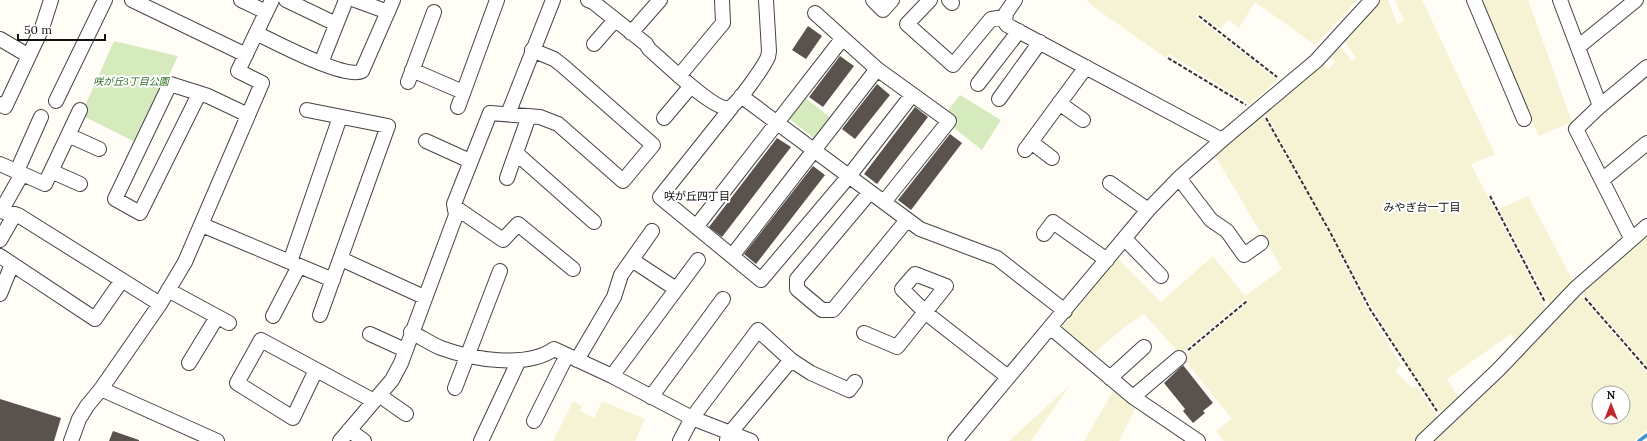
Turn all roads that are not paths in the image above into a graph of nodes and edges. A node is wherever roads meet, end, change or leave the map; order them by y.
1 (51, 0) edge
2 (105, 0) edge
3 (132, 0) edge
4 (241, 0) edge
5 (286, 0) edge
6 (346, 0) edge
7 (355, 0) edge
8 (496, 0) edge
9 (553, 0) edge
10 (588, 0) edge
11 (660, 0) edge
12 (722, 0) edge
13 (766, 0) edge
14 (873, 0) edge
15 (892, 0) edge
16 (930, 0) edge
17 (1015, 0) edge
18 (1372, 0) edge
19 (1474, 0) edge
20 (1560, 0) edge
21 (1636, 0) edge
22 (607, 5) edge
23 (269, 6) edge
24 (390, 6) edge
25 (434, 12) dead end
26 (815, 13) dead end
27 (1005, 17) junction
28 (615, 20) junction
29 (336, 24) junction
30 (1019, 31) junction
31 (631, 32) junction
32 (256, 33) junction
33 (0, 39) edge
34 (842, 39) junction
35 (1040, 42) junction
36 (594, 44) dead end
37 (1578, 47) junction
38 (532, 50) junction
39 (246, 55) junction
40 (29, 56) junction
41 (321, 63) junction
42 (1086, 67) junction
43 (1647, 67) edge
44 (877, 69) junction
45 (679, 76) junction
46 (978, 84) dead end
47 (691, 86) junction
48 (463, 92) junction
49 (199, 94) junction
50 (912, 95) junction
51 (741, 96) junction
52 (999, 99) dead end
53 (56, 102) dead end
54 (1059, 103) junction
55 (0, 104) edge
56 (1600, 106) junction
57 (458, 107) dead end
58 (727, 107) junction
59 (80, 110) dead end
60 (307, 110) dead end
61 (508, 114) junction
62 (248, 115) junction
63 (340, 116) junction
64 (529, 116) junction
65 (41, 118) dead end
66 (664, 118) dead end
67 (1524, 119) dead end
68 (1083, 120) dead end
69 (777, 122) junction
70 (68, 135) junction
71 (1222, 140) junction
72 (426, 141) dead end
73 (1647, 143) edge
74 (99, 149) dead end
75 (814, 150) junction
76 (516, 153) junction
77 (1052, 158) dead end
78 (470, 161) junction
79 (0, 164) edge
80 (52, 171) junction
81 (19, 172) junction
82 (849, 176) junction
83 (507, 178) dead end
84 (1179, 178) junction
85 (1602, 180) junction
86 (1110, 182) dead end
87 (80, 184) dead end
88 (870, 192) junction
89 (884, 202) junction
90 (455, 207) junction
91 (1148, 210) junction
92 (0, 211) edge
93 (15, 214) junction
94 (907, 220) junction
95 (594, 222) dead end
96 (202, 225) junction
97 (696, 226) junction
98 (1647, 226) edge
99 (652, 231) dead end
100 (1044, 234) dead end
101 (1631, 238) junction
102 (1125, 239) junction
103 (0, 240) edge
104 (1261, 243) dead end
105 (0, 256) edge
106 (732, 256) junction
107 (341, 259) junction
108 (632, 260) junction
109 (698, 260) dead end
110 (1107, 260) junction
111 (12, 264) junction
112 (294, 264) junction
113 (573, 269) dead end
114 (500, 271) dead end
115 (1161, 276) dead end
116 (122, 280) junction
117 (333, 280) junction
118 (676, 289) junction
119 (168, 290) junction
120 (0, 294) edge
121 (424, 297) junction
122 (723, 299) dead end
123 (160, 304) junction
124 (1065, 311) junction
125 (320, 315) dead end
126 (273, 316) dead end
127 (1051, 328) junction
128 (411, 332) junction
129 (864, 332) dead end
130 (370, 334) dead end
131 (1144, 347) dead end
132 (405, 350) junction
133 (469, 355) junction
134 (572, 357) junction
135 (1179, 358) road end
136 (519, 360) junction
137 (791, 360) junction
138 (188, 363) dead end
139 (316, 370) junction
140 (612, 376) junction
141 (1008, 377) junction
142 (1110, 378) junction
143 (855, 382) dead end
144 (455, 388) dead end
145 (101, 389) junction
146 (651, 397) junction
147 (1133, 397) junction
148 (376, 398) junction
149 (406, 414) dead end
150 (692, 418) junction
151 (534, 421) dead end
152 (345, 436) edge
153 (728, 437) edge
154 (72, 441) edge
155 (217, 441) edge
156 (364, 441) edge
157 (481, 441) edge
158 (680, 441) edge
159 (751, 441) edge
160 (955, 441) edge
161 (1198, 441) edge
162 (1423, 441) edge

1 - 40 street
2 - 53 street
3 - 39 street
4 - 23 street
5 - 29 street
6 - 29 street
7 - 24 street
8 - 48 street
9 - 38 street
10 - 22 street
11 - 31 street
12 - 45 street
13 - 51 street
14 - 15 street
16 - 27 street
17 - 27 street
18 - 71 street
19 - 67 street
20 - 37 street
21 - 37 street
22 - 28 street
23 - 32 street
24 - 41 street
25 - 48 street
26 - 34 street
27 - 30 street
28 - 31 street
28 - 36 street
29 - 41 street
30 - 35 street
30 - 46 street
31 - 45 street
32 - 39 street
32 - 41 street
33 - 40 street
34 - 44 street
34 - 69 street
35 - 42 street
35 - 52 street
37 - 56 street
38 - 61 street
38 - 64 street
39 - 62 street
40 - 55 street
42 - 54 street
42 - 71 street
43 - 56 street
44 - 50 street
44 - 75 street
45 - 47 street
47 - 58 street
47 - 66 street
48 - 57 street
49 - 49 street
49 - 62 street
50 - 82 street
50 - 89 street
51 - 58 street
51 - 69 street
54 - 68 street
54 - 77 street
56 - 85 street
58 - 97 street
59 - 70 street
60 - 63 street
61 - 64 street
61 - 78 street
62 - 96 street
63 - 107 street
63 - 112 street
64 - 76 street
65 - 81 street
69 - 75 street
69 - 97 street
70 - 74 street
70 - 80 street
71 - 84 street
72 - 78 street
73 - 85 street
75 - 82 street
75 - 106 street
76 - 83 street
76 - 95 street
78 - 90 street
79 - 81 street
80 - 81 street
80 - 87 street
81 - 92 street
82 - 88 street
82 - 106 street
84 - 91 street
84 - 104 street
85 - 101 street
86 - 91 street
88 - 89 street
88 - 94 street
89 - 94 street
90 - 113 street
90 - 121 street
91 - 102 street
92 - 93 street
93 - 103 street
93 - 116 street
94 - 124 street
96 - 112 street
96 - 119 street
97 - 106 street
98 - 101 street
99 - 108 street
100 - 110 street
101 - 162 street
102 - 110 street
102 - 115 street
105 - 111 street
107 - 117 street
107 - 121 street
108 - 118 street
108 - 134 street
109 - 118 street
110 - 124 street
111 - 116 street
111 - 120 street
112 - 117 street
112 - 126 street
114 - 133 street
116 - 123 street
117 - 125 street
118 - 140 street
119 - 123 street
119 - 138 street
121 - 128 street
122 - 146 street
123 - 145 street
124 - 127 street
127 - 141 street
127 - 142 street
128 - 132 street
128 - 133 street
129 - 141 street
130 - 132 street
131 - 142 street
132 - 148 street
133 - 136 street
133 - 144 street
134 - 136 street
134 - 140 street
134 - 151 street
135 - 147 street
136 - 157 street
137 - 143 street
137 - 150 street
137 - 153 street
139 - 139 street
139 - 148 street
140 - 146 street
141 - 160 street
142 - 147 street
145 - 154 street
145 - 155 street
146 - 150 street
147 - 161 street
148 - 149 street
148 - 152 street
150 - 153 street
150 - 158 street
152 - 156 street
153 - 159 street

